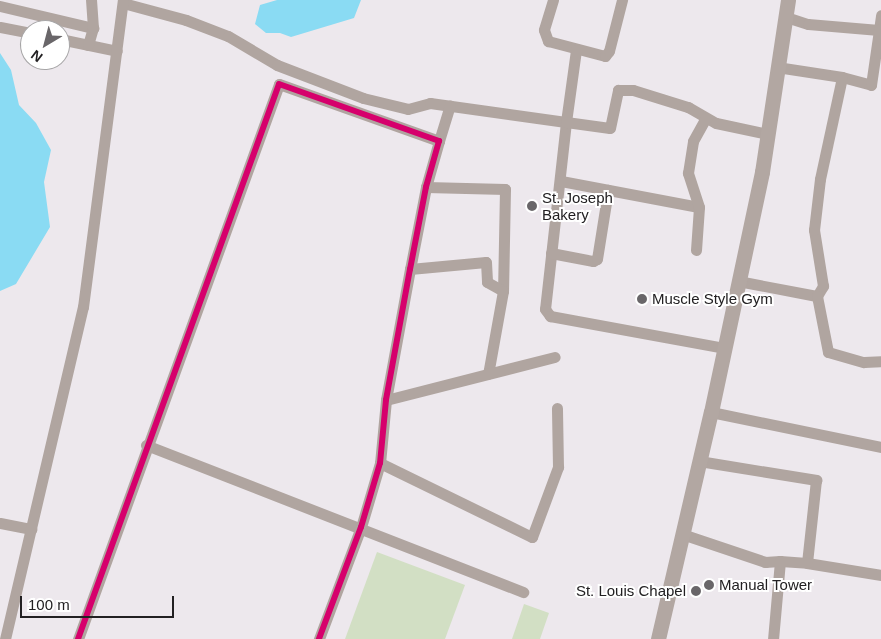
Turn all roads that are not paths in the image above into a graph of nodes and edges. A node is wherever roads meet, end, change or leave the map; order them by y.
1 (91, 0) edge
2 (553, 0) edge
3 (622, 0) edge
4 (788, 0) edge
5 (123, 2) edge
6 (0, 6) edge
7 (881, 15) edge
8 (786, 18) junction
9 (0, 26) edge
10 (93, 28) junction
11 (879, 30) junction
12 (20, 31) edge
13 (70, 41) edge
14 (88, 45) junction
15 (576, 50) junction
16 (117, 51) junction
17 (777, 67) junction
18 (842, 77) junction
19 (876, 85) edge
20 (450, 106) junction
21 (706, 118) junction
22 (566, 122) junction
23 (768, 134) junction
24 (439, 142) junction
25 (560, 182) junction
26 (426, 187) junction
27 (608, 190) junction
28 (700, 207) junction
29 (696, 250) dead end
30 (551, 253) junction
31 (410, 269) junction
32 (738, 281) junction
33 (503, 291) junction
34 (817, 296) junction
35 (725, 348) junction
36 (554, 357) dead end
37 (881, 361) edge
38 (488, 374) junction
39 (386, 400) junction
40 (557, 408) dead end
41 (711, 412) junction
42 (146, 445) junction
43 (881, 446) edge
44 (698, 461) junction
45 (380, 463) junction
46 (0, 523) edge
47 (361, 527) junction
48 (31, 530) junction
49 (682, 534) junction
50 (780, 561) junction
51 (807, 563) junction
52 (881, 575) edge
53 (523, 592) dead end
54 (5, 639) edge
55 (78, 639) edge
56 (318, 639) edge
57 (658, 639) edge
58 (773, 639) edge

1 - 10 street
2 - 15 street
3 - 15 street
4 - 8 main road
5 - 16 street
5 - 20 street
6 - 10 street
7 - 11 street
8 - 11 street
8 - 17 main road
9 - 12 street
10 - 14 street
11 - 19 street
13 - 14 street
14 - 16 street
15 - 22 street
16 - 48 street
17 - 18 street
17 - 23 main road
18 - 19 street
18 - 34 street
20 - 22 street
20 - 24 street
21 - 22 street
21 - 23 street
21 - 28 street
22 - 25 street
23 - 32 main road
24 - 26 street
24 - 42 street
25 - 27 street
25 - 30 street
26 - 31 street
26 - 33 street
27 - 28 street
27 - 30 street
28 - 29 street
30 - 35 street
31 - 33 street
31 - 39 street
32 - 34 street
32 - 35 main road
33 - 38 street
34 - 37 street
35 - 41 main road
36 - 38 street
38 - 39 street
39 - 45 street
40 - 45 street
41 - 43 street
41 - 44 main road
42 - 47 street
42 - 55 street
44 - 49 main road
44 - 51 street
45 - 47 street
46 - 48 street
47 - 53 street
47 - 56 street
48 - 54 street
49 - 50 street
49 - 57 main road
50 - 51 street
50 - 58 street
51 - 52 street

